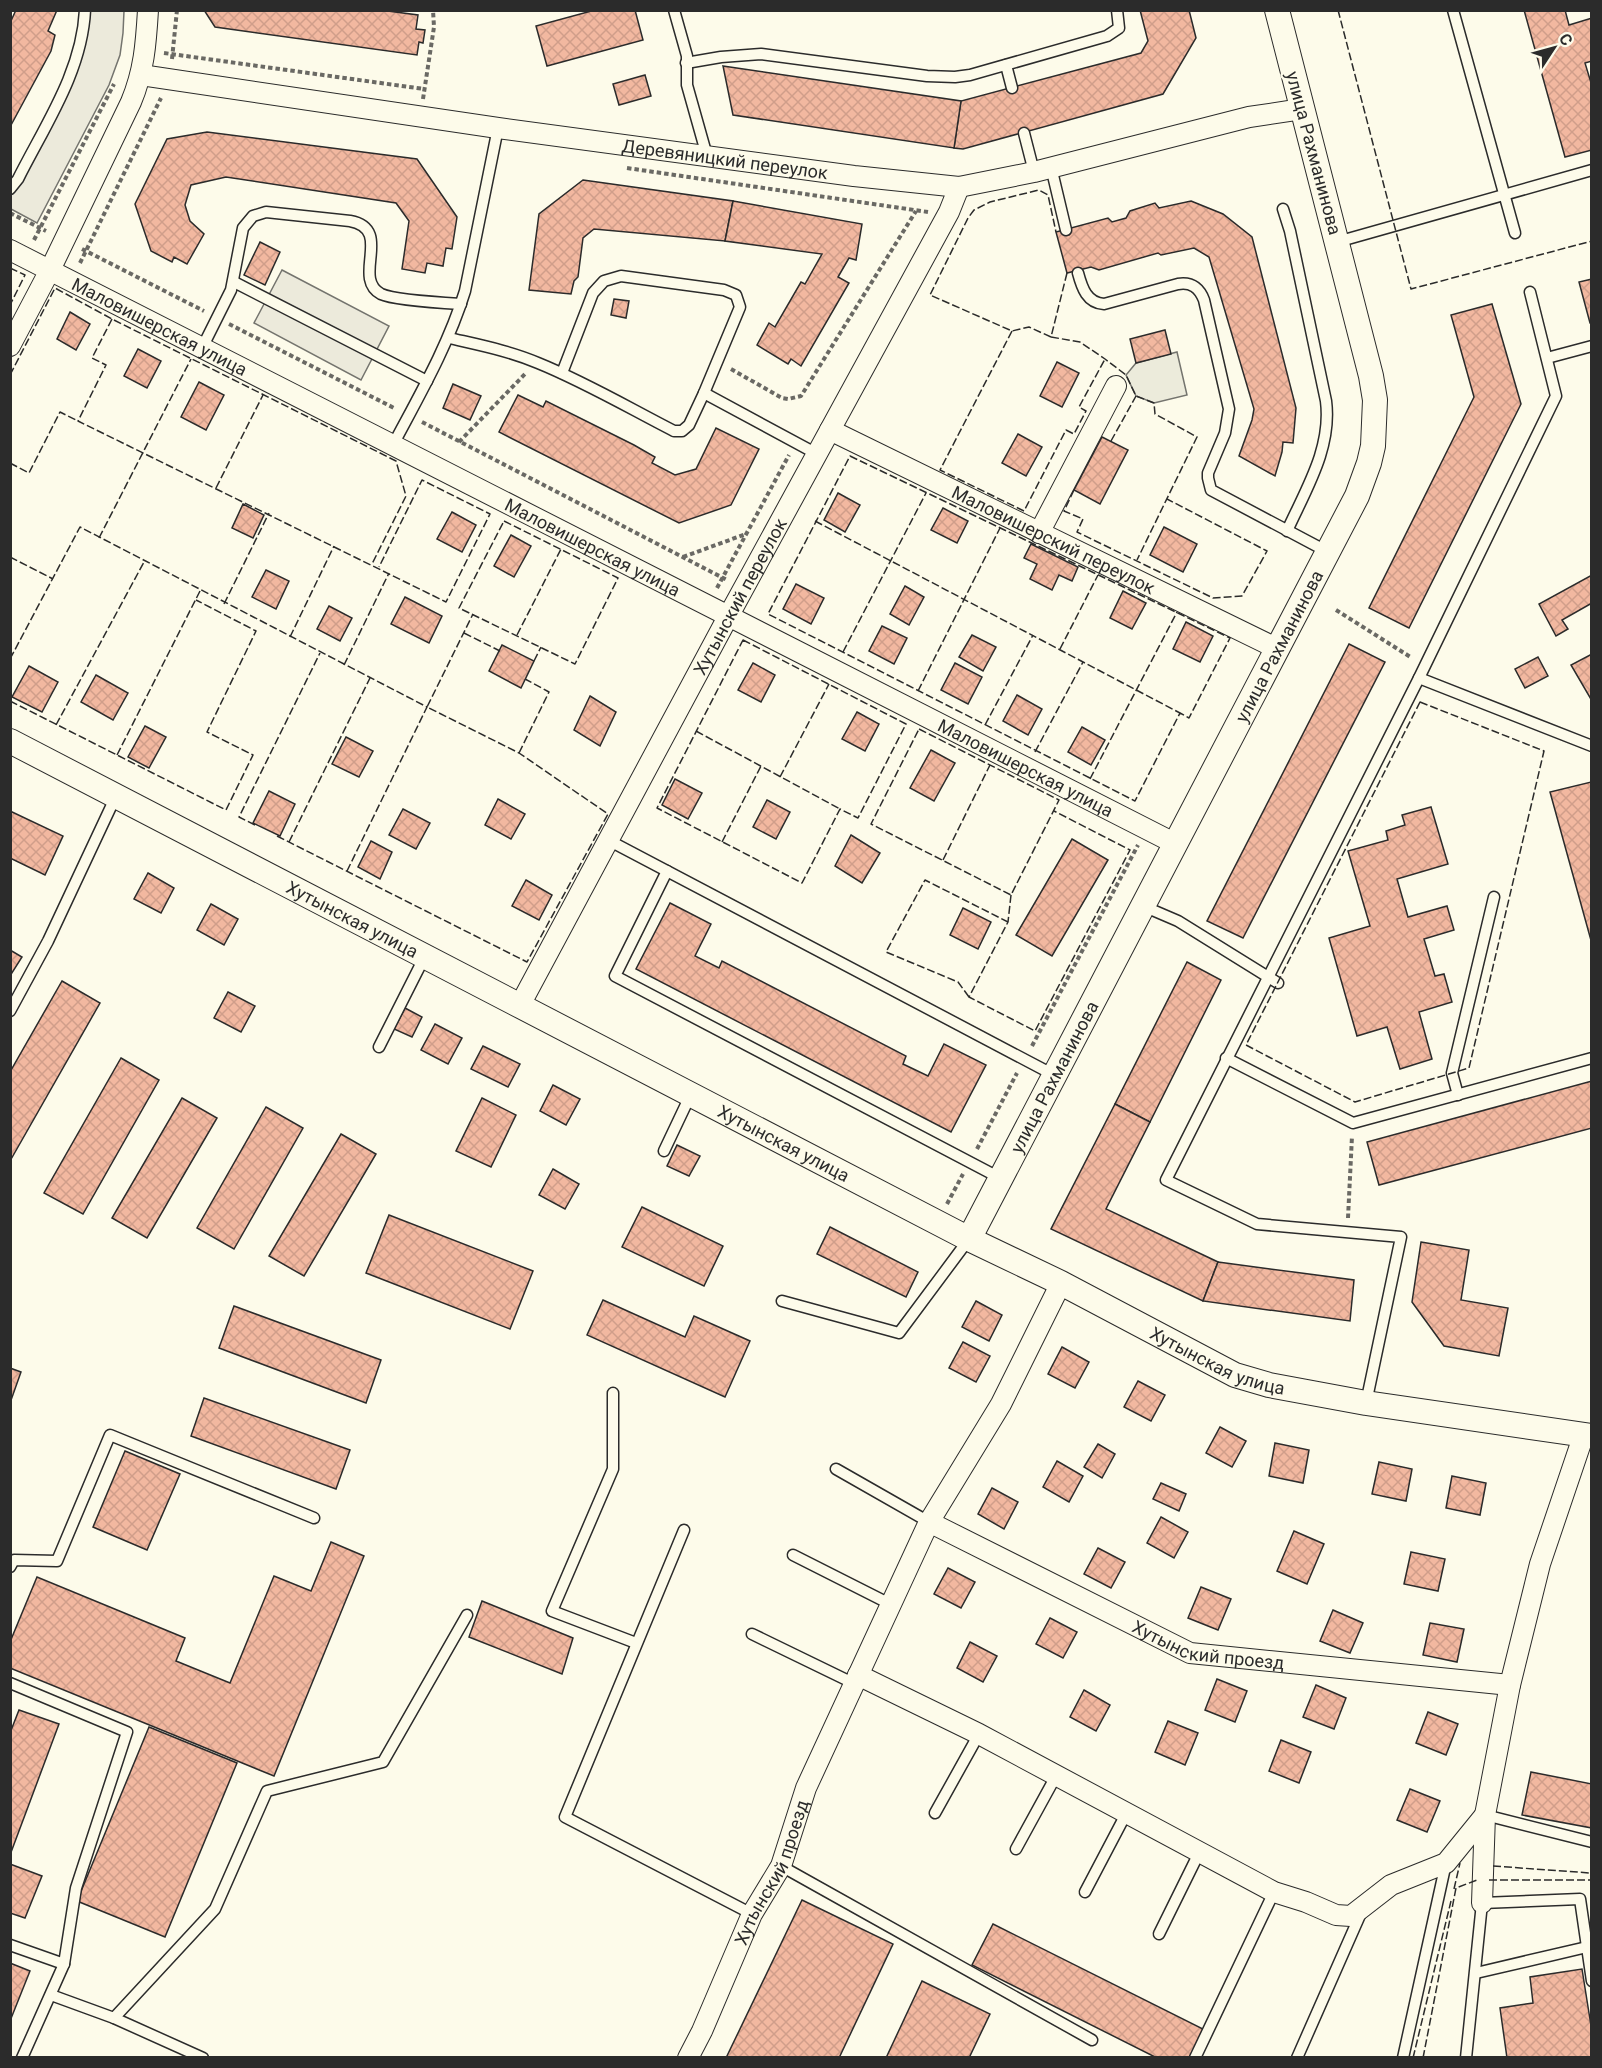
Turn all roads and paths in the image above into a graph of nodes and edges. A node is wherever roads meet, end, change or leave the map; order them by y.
1 (85, 10) edge
2 (148, 10) edge
3 (177, 10) edge
4 (433, 10) edge
5 (674, 10) edge
6 (1117, 10) edge
7 (1277, 10) edge
8 (1453, 10) edge
9 (145, 50) junction
10 (173, 54) junction
11 (686, 63) junction
12 (1006, 65) junction
13 (141, 75) junction
14 (116, 79) dead end
15 (169, 79) junction
16 (1012, 88) dead end
17 (424, 89) junction
18 (1302, 109) junction
19 (420, 116) junction
20 (498, 128) junction
21 (1024, 133) dead end
22 (707, 156) junction
23 (1043, 169) junction
24 (1592, 170) edge
25 (959, 188) junction
26 (10, 189) edge
27 (1504, 193) junction
28 (1283, 209) dead end
29 (916, 211) dead end
30 (10, 213) edge
31 (40, 228) junction
32 (1066, 230) dead end
33 (1515, 233) dead end
34 (64, 240) junction
35 (1337, 242) junction
36 (18, 253) edge
37 (50, 270) junction
38 (1078, 273) dead end
39 (71, 280) junction
40 (234, 282) junction
41 (1530, 292) dead end
42 (461, 304) junction
43 (450, 338) junction
44 (10, 346) edge
45 (1592, 346) edge
46 (202, 348) junction
47 (1547, 358) junction
48 (717, 361) junction
49 (537, 362) junction
50 (562, 373) junction
51 (427, 381) junction
52 (1116, 386) dead end
53 (704, 393) junction
54 (830, 430) junction
55 (459, 442) dead end
56 (796, 443) junction
57 (393, 445) junction
58 (817, 454) junction
59 (1287, 531) junction
60 (1039, 533) junction
61 (747, 534) junction
62 (1329, 552) junction
63 (682, 557) dead end
64 (708, 605) junction
65 (1336, 610) dead end
66 (729, 615) junction
67 (1278, 649) junction
68 (1425, 666) junction
69 (1419, 678) junction
70 (10, 741) edge
71 (1592, 746) edge
72 (1382, 752) junction
73 (1393, 757) dead end
74 (117, 796) junction
75 (1146, 829) junction
76 (608, 840) junction
77 (1174, 843) junction
78 (668, 871) junction
79 (1494, 897) dead end
80 (1143, 906) junction
81 (425, 956) junction
82 (1267, 977) junction
83 (1278, 983) dead end
84 (520, 1005) junction
85 (10, 1011) edge
86 (379, 1047) dead end
87 (1226, 1058) junction
88 (1592, 1058) edge
89 (1024, 1059) junction
90 (1054, 1075) junction
91 (691, 1094) junction
92 (1458, 1095) junction
93 (1353, 1123) junction
94 (664, 1151) dead end
95 (970, 1162) junction
96 (1000, 1178) junction
97 (949, 1201) dead end
98 (1347, 1232) junction
99 (969, 1239) junction
100 (1061, 1283) junction
101 (782, 1301) dead end
102 (613, 1393) dead end
103 (1366, 1403) junction
104 (1588, 1435) edge
105 (836, 1469) dead end
106 (314, 1518) dead end
107 (929, 1522) junction
108 (684, 1530) dead end
109 (793, 1555) dead end
110 (10, 1567) edge
111 (892, 1605) junction
112 (467, 1614) dead end
113 (752, 1634) dead end
114 (636, 1643) junction
115 (857, 1679) junction
116 (10, 1683) edge
117 (1510, 1685) junction
118 (979, 1734) junction
119 (1056, 1776) junction
120 (935, 1813) dead end
121 (1126, 1814) junction
122 (1485, 1815) junction
123 (1592, 1842) edge
124 (1016, 1849) dead end
125 (1199, 1853) junction
126 (1446, 1863) junction
127 (781, 1866) junction
128 (1085, 1892) dead end
129 (1274, 1892) junction
130 (1482, 1903) junction
131 (1364, 1904) junction
132 (752, 1914) junction
133 (1159, 1934) dead end
134 (10, 1945) edge
135 (1587, 1947) junction
136 (64, 1964) junction
137 (1476, 1973) junction
138 (1592, 1980) edge
139 (51, 1995) junction
140 (114, 2018) junction
141 (1092, 2040) dead end
142 (22, 2058) edge
143 (202, 2058) edge
144 (688, 2058) edge
145 (1195, 2058) edge
146 (1297, 2058) edge
147 (1403, 2058) edge
148 (1466, 2058) edge

1 - 26 lane
2 - 9 street
3 - 10 path
4 - 17 path
5 - 11 lane
6 - 12 lane
7 - 18 street, улица Рахманинова
8 - 27 lane
9 - 10 path
9 - 13 street
10 - 15 path
10 - 17 path
11 - 12 lane
11 - 22 lane
12 - 16 lane
13 - 15 street, Деревяницкий переулок
13 - 34 street
14 - 31 path
15 - 19 street, Деревяницкий переулок
15 - 39 path
17 - 19 path
18 - 23 street, Деревяницкий переулок
18 - 35 street, улица Рахманинова
19 - 20 street, Деревяницкий переулок
20 - 22 street, Деревяницкий переулок
20 - 42 lane
21 - 23 lane
22 - 25 street, Деревяницкий переулок
23 - 25 street, Деревяницкий переулок
23 - 32 lane
24 - 27 lane
25 - 54 street, Хутынский переулок
27 - 33 lane
27 - 35 lane
28 - 59 lane
29 - 48 path
30 - 31 path
31 - 34 path
31 - 36 path
34 - 37 street
35 - 62 street, улица Рахманинова
36 - 37 street, Маловишерская улица
37 - 39 street, Маловишерская улица
37 - 44 street
38 - 59 lane
39 - 46 street, Маловишерская улица
40 - 42 lane
40 - 46 lane
40 - 51 lane
41 - 47 lane
42 - 43 lane
43 - 49 lane
43 - 51 lane
45 - 47 lane
46 - 57 street, Маловишерская улица
47 - 68 lane
48 - 50 lane
48 - 53 lane
49 - 50 lane
49 - 55 path
50 - 53 lane
51 - 57 lane
52 - 60 street
53 - 56 lane
54 - 58 street, Хутынский переулок
54 - 60 street, Маловишерский переулок
56 - 58 lane
56 - 61 path
57 - 64 street, Маловишерская улица
58 - 66 street, Хутынский переулок
59 - 62 lane
60 - 67 street, Маловишерский переулок
61 - 63 path
61 - 64 path
62 - 67 street, улица Рахманинова
64 - 66 street, Маловишерская улица
65 - 68 path
66 - 75 street, Маловишерская улица
66 - 76 street, Хутынский переулок
67 - 77 street, улица Рахманинова
68 - 69 lane
69 - 71 lane
69 - 72 lane
70 - 74 street, Хутынская улица
72 - 73 lane
72 - 82 lane
74 - 81 street, Хутынская улица
74 - 85 lane
75 - 77 street, Маловишерская улица
75 - 89 path
76 - 78 lane
76 - 84 street, Хутынский переулок
77 - 80 street, улица Рахманинова
78 - 89 lane
78 - 95 lane
79 - 92 lane
80 - 82 lane
80 - 90 street, улица Рахманинова
81 - 84 street, Хутынская улица
81 - 86 lane
82 - 83 lane
82 - 87 lane
84 - 91 street, Хутынская улица
87 - 93 lane
87 - 98 lane
88 - 92 lane
89 - 90 lane
89 - 95 path
90 - 96 street, улица Рахманинова
91 - 94 lane
91 - 99 street, Хутынская улица
92 - 93 lane
93 - 98 path
95 - 96 lane
95 - 97 path
96 - 99 street, улица Рахманинова
98 - 103 lane
99 - 100 street, Хутынская улица
99 - 101 lane
100 - 103 street, Хутынская улица
100 - 107 street, Хутынский проезд
102 - 114 lane
103 - 104 street, Хутынская улица
104 - 117 street
105 - 107 lane
106 - 110 lane
107 - 111 street, Хутынский проезд
107 - 117 street, Хутынский проезд
108 - 114 lane
109 - 111 lane
111 - 115 street, Хутынский проезд
112 - 140 lane
113 - 115 lane
114 - 132 lane
115 - 118 street
115 - 127 street, Хутынский проезд
116 - 136 lane
117 - 122 street
118 - 119 street
118 - 120 lane
119 - 121 street
119 - 124 lane
121 - 125 street
121 - 128 lane
122 - 123 lane
122 - 126 street
122 - 130 street
125 - 129 street
125 - 133 lane
126 - 131 street
126 - 147 lane
127 - 132 street, Хутынский проезд
127 - 141 lane
129 - 131 street
129 - 145 lane
130 - 135 lane
130 - 137 lane
131 - 146 lane
132 - 144 street, Хутынский проезд
134 - 136 lane
135 - 137 lane
135 - 138 lane
136 - 139 lane
137 - 148 lane
139 - 140 lane
139 - 142 lane
140 - 143 lane

